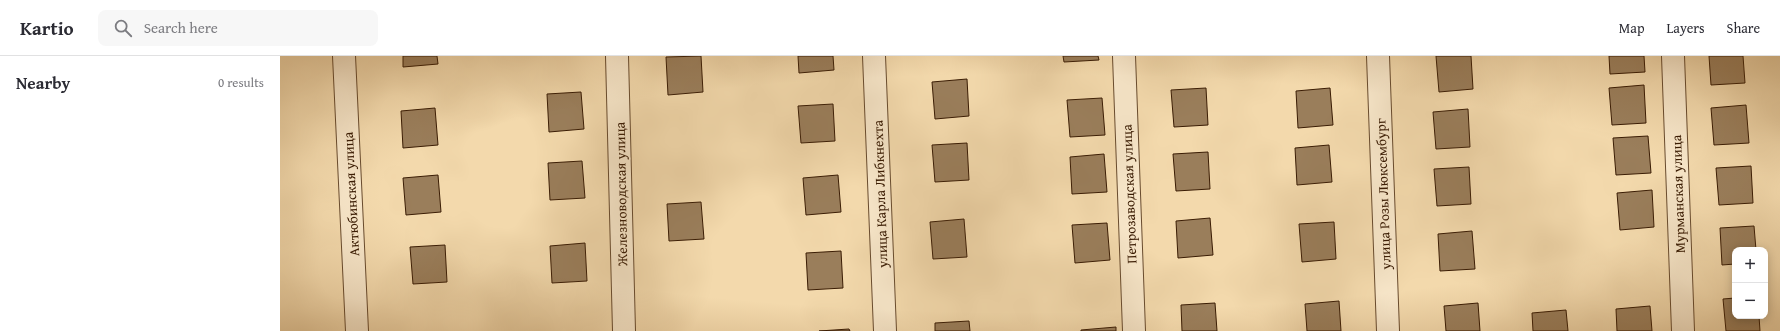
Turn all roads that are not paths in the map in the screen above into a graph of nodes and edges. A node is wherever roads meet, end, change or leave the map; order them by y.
1 (344, 56) edge
2 (617, 56) edge
3 (874, 56) edge
4 (1124, 56) edge
5 (1378, 56) edge
6 (1673, 56) edge
7 (357, 331) edge
8 (624, 331) edge
9 (885, 331) edge
10 (1134, 331) edge
11 (1388, 331) edge
12 (1683, 331) edge

1 - 7 street, Актюбинская улица
2 - 8 street, Железноводская улица
3 - 9 street, улица Карла Либкнехта
4 - 10 street, Петрозаводская улица
5 - 11 street, улица Розы Люксембург
6 - 12 street, Мурманская улица

